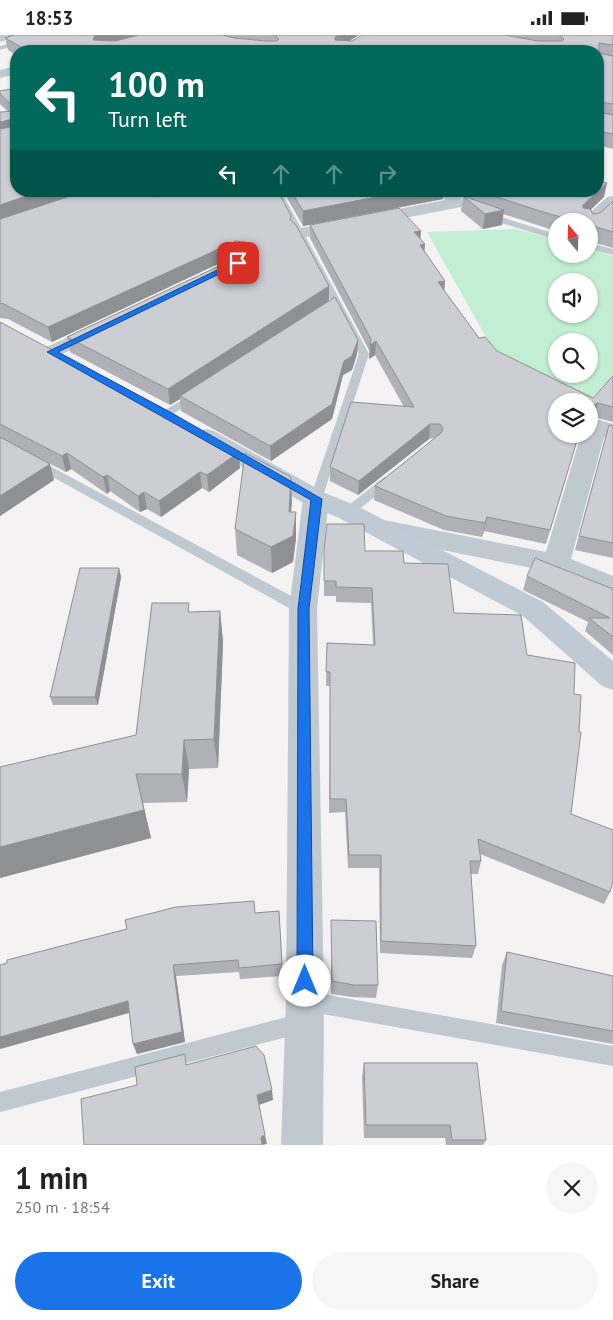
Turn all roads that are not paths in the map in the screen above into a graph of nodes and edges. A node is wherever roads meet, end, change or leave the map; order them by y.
1 (2, 35) edge
2 (48, 35) edge
3 (0, 38) edge
4 (11, 45) edge
5 (280, 197) edge
6 (608, 197) edge
7 (456, 200) edge
8 (477, 212) edge
9 (596, 213) edge
10 (301, 233) junction
11 (548, 234) edge
12 (598, 248) edge
13 (613, 252) edge
14 (123, 318) edge
15 (76, 365) edge
16 (207, 387) edge
17 (158, 409) joint
18 (613, 432) edge
19 (26, 457) edge
20 (398, 472) edge
21 (316, 499) junction
22 (348, 512) junction
23 (379, 528) junction
24 (556, 564) junction
25 (613, 587) edge
26 (303, 609) junction
27 (613, 678) edge
28 (305, 1012) junction
29 (613, 1057) edge
30 (0, 1102) edge
31 (302, 1145) edge

1 - 3 street
2 - 4 lane
5 - 10 lane
6 - 9 street
7 - 10 street
8 - 11 lane
10 - 21 lane
12 - 13 lane
14 - 15 street
16 - 17 lane
17 - 21 street
18 - 24 street
19 - 26 lane
20 - 22 lane
21 - 22 street
21 - 26 street
22 - 23 street
23 - 24 street
23 - 27 street
24 - 25 street
26 - 28 street
28 - 29 lane
28 - 30 lane
28 - 31 street

